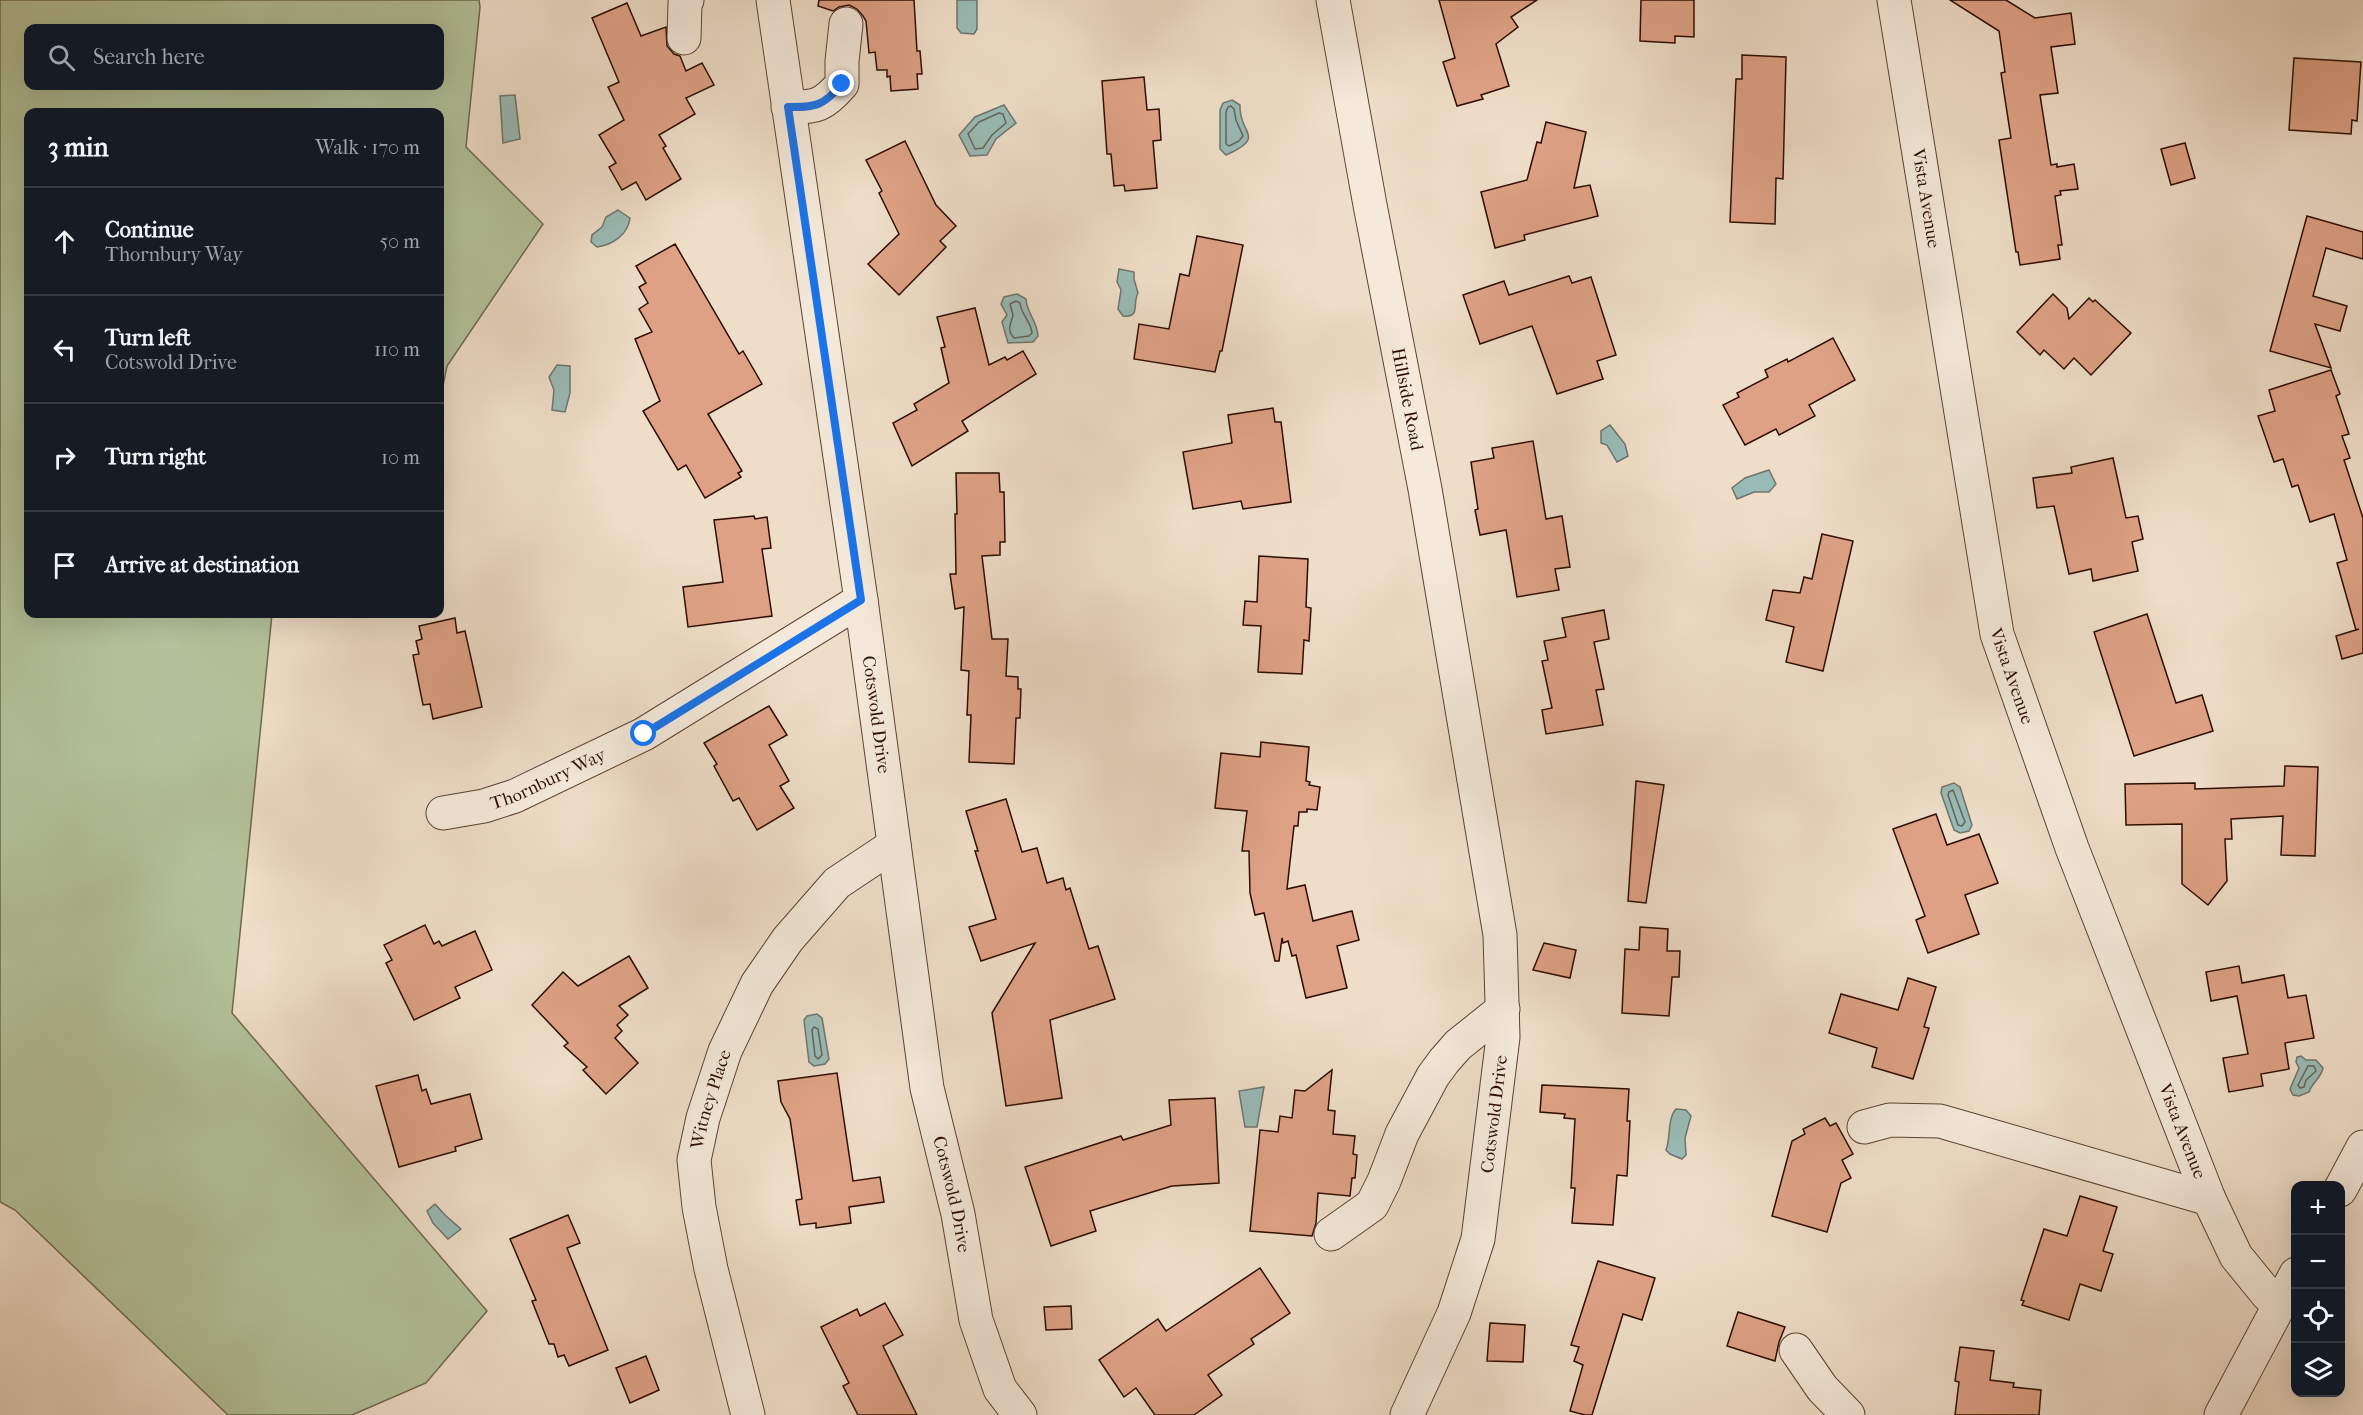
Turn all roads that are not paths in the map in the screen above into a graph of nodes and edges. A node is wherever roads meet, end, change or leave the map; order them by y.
1 (687, 0) edge
2 (773, 0) edge
3 (1333, 0) edge
4 (1894, 0) edge
5 (846, 24) dead end
6 (684, 38) dead end
7 (788, 107) junction
8 (861, 600) junction
9 (1479, 801) joint
10 (444, 813) dead end
11 (894, 845) junction
12 (1503, 1009) junction
13 (1864, 1127) dead end
14 (2363, 1147) edge
15 (2345, 1181) edge
16 (2209, 1199) junction
17 (1331, 1234) dead end
18 (2291, 1282) edge
19 (2279, 1305) junction
20 (1796, 1350) dead end
21 (748, 1415) edge
22 (1020, 1415) edge
23 (1407, 1415) edge
24 (1848, 1415) edge
25 (2221, 1415) edge

1 - 6 street
2 - 7 street, Cotswold Drive
3 - 9 street, Hillside Road
4 - 16 street, Vista Avenue
5 - 7 street
7 - 8 street, Cotswold Drive
8 - 10 street, Thornbury Way
8 - 11 street, Cotswold Drive
9 - 12 street, Cotswold Drive
11 - 21 street, Witney Place
11 - 22 street, Cotswold Drive
12 - 17 street
12 - 23 street, Cotswold Drive
13 - 16 street
14 - 15 street
16 - 19 street, Vista Avenue
18 - 19 street
19 - 25 street
20 - 24 street

